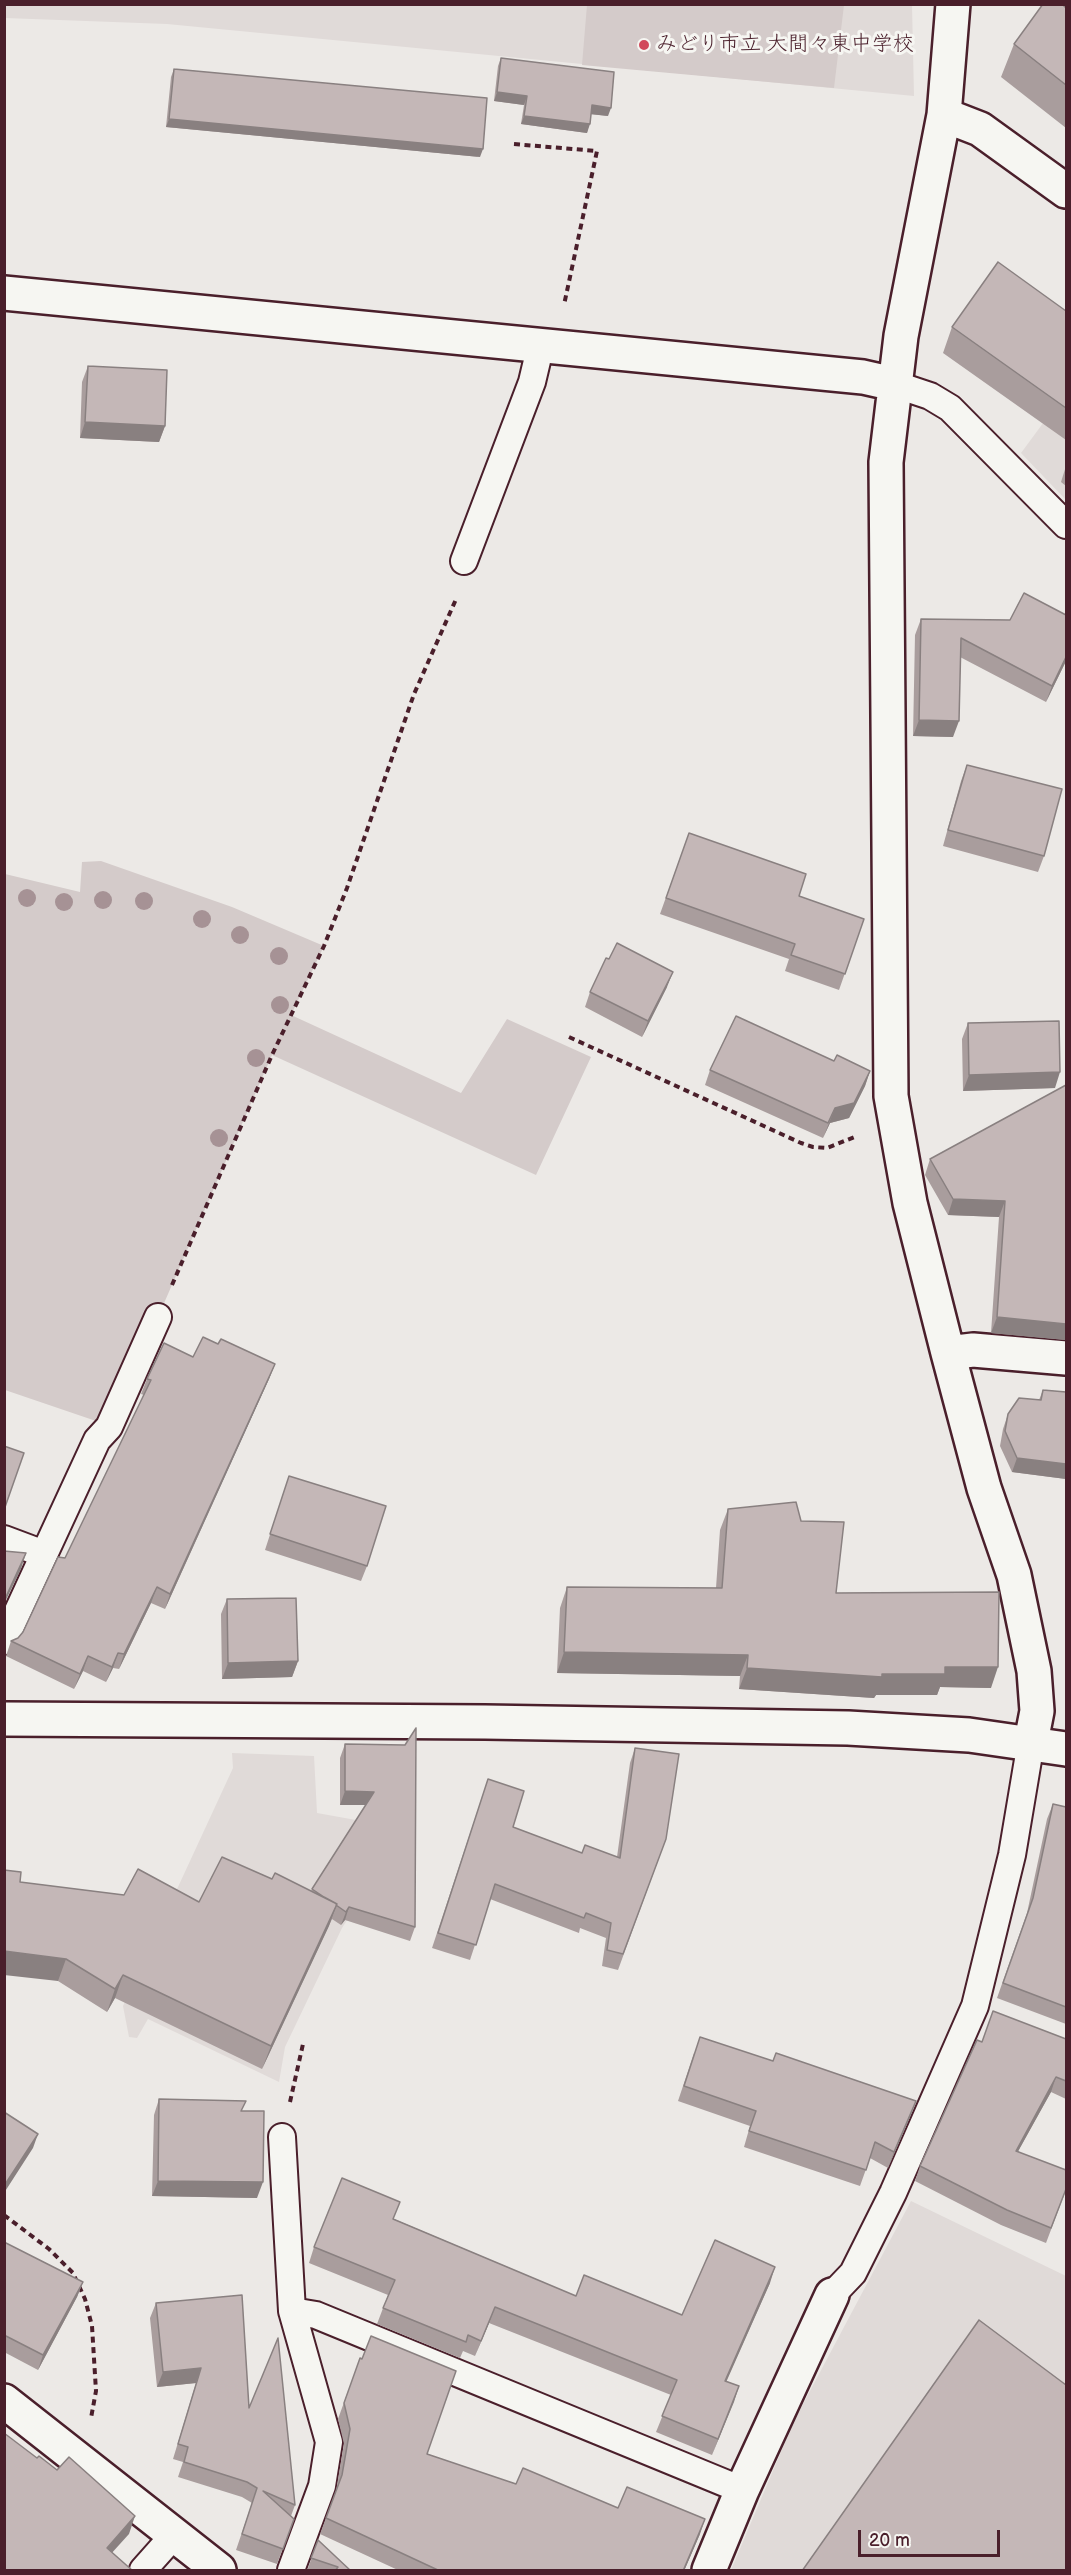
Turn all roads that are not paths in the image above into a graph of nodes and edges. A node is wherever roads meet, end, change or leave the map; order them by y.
1 (953, 4) edge
2 (944, 115) junction
3 (1066, 191) edge
4 (4, 293) edge
5 (549, 345) junction
6 (894, 384) junction
7 (1066, 525) edge
8 (464, 561) road end
9 (158, 1317) road end
10 (948, 1353) junction
11 (1066, 1358) edge
12 (4, 1539) edge
13 (44, 1554) junction
14 (4, 1641) edge
15 (4, 1719) edge
16 (1031, 1742) junction
17 (1066, 1749) edge
18 (282, 2137) road end
19 (832, 2295) joint
20 (292, 2311) junction
21 (4, 2401) edge
22 (742, 2490) junction
23 (175, 2534) junction
24 (143, 2571) edge
25 (219, 2571) edge
26 (291, 2571) edge
27 (710, 2571) edge

1 - 2 street
2 - 3 street
2 - 6 street
4 - 5 street
5 - 6 street
5 - 8 lane
6 - 7 lane
6 - 10 street
9 - 13 lane
10 - 11 street
10 - 16 street
12 - 13 lane
13 - 14 lane
15 - 16 street
16 - 17 street
16 - 19 lane
18 - 20 lane
19 - 22 street
20 - 22 lane
20 - 26 lane
21 - 23 street
22 - 27 street
23 - 24 lane
23 - 25 street

